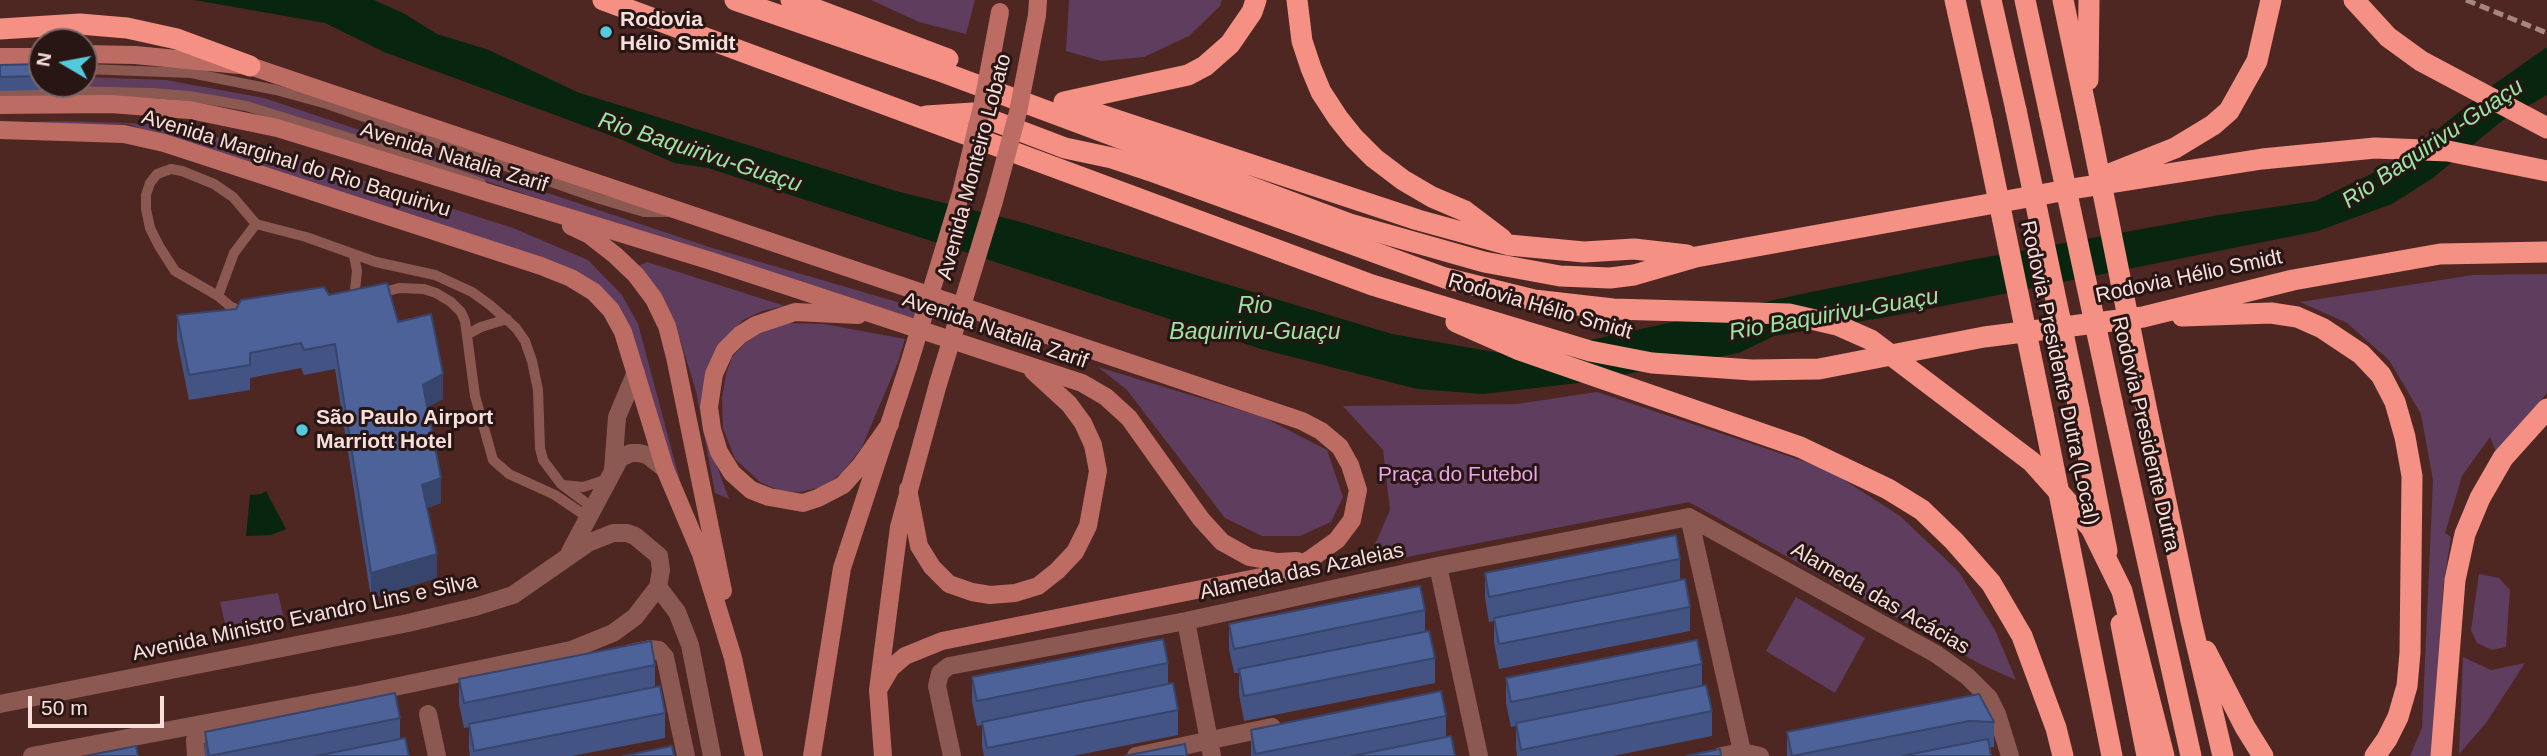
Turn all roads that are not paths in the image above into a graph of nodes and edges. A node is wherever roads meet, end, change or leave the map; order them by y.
1 (603, 0) edge
2 (735, 0) edge
3 (791, 0) edge
4 (1256, 0) edge
5 (1297, 0) edge
6 (1955, 0) edge
7 (1991, 0) edge
8 (2025, 0) edge
9 (2063, 0) edge
10 (2089, 0) edge
11 (2271, 0) edge
12 (2354, 0) edge
13 (1001, 6) edge
14 (1037, 7) edge
15 (0, 29) edge
16 (98, 54) edge
17 (0, 57) edge
18 (28, 57) edge
19 (250, 66) junction
20 (98, 70) edge
21 (937, 70) junction
22 (0, 93) edge
23 (1064, 102) junction
24 (0, 105) edge
25 (917, 117) junction
26 (2088, 121) junction
27 (2547, 128) edge
28 (0, 130) edge
29 (1112, 158) junction
30 (2547, 171) edge
31 (2078, 188) junction
32 (534, 206) junction
33 (684, 212) junction
34 (256, 224) junction
35 (1509, 245) junction
36 (2547, 252) edge
37 (354, 256) junction
38 (1696, 257) junction
39 (1362, 282) junction
40 (218, 296) junction
41 (354, 299) junction
42 (883, 316) junction
43 (2143, 317) junction
44 (507, 319) junction
45 (468, 334) junction
46 (1023, 362) junction
47 (636, 372) junction
48 (2547, 409) edge
49 (890, 424) junction
50 (665, 469) junction
51 (610, 474) junction
52 (561, 484) junction
53 (908, 489) junction
54 (592, 512) junction
55 (1689, 517) junction
56 (627, 533) junction
57 (566, 559) junction
58 (1309, 560) junction
59 (1438, 566) junction
60 (658, 587) junction
61 (1186, 621) junction
62 (2191, 621) junction
63 (610, 658) edge
64 (733, 658) junction
65 (583, 664) edge
66 (502, 682) edge
67 (878, 690) junction
68 (390, 701) edge
69 (0, 704) edge
70 (428, 714) dead end
71 (1289, 724) edge
72 (179, 728) junction
73 (1211, 747) edge
74 (662, 751) edge
75 (685, 751) edge
76 (1748, 755) edge
77 (32, 756) edge
78 (184, 756) edge
79 (196, 756) edge
80 (437, 756) edge
81 (712, 756) edge
82 (754, 756) edge
83 (813, 756) edge
84 (883, 756) edge
85 (952, 756) edge
86 (1136, 756) edge
87 (1479, 756) edge
88 (1721, 756) edge
89 (2010, 756) edge
90 (2063, 756) edge
91 (2112, 756) edge
92 (2147, 756) edge
93 (2164, 756) edge
94 (2191, 756) edge
95 (2223, 756) edge
96 (2263, 756) edge
97 (2375, 756) edge
98 (2441, 756) edge

1 - 25 highway, Rodovia Hélio Smidt
2 - 21 highway, Rodovia Hélio Smidt
3 - 23 highway, Rodovia Hélio Smidt
4 - 23 highway
5 - 35 highway
6 - 91 highway, Rodovia Presidente Dutra (Local), bridge
7 - 92 highway, bridge
8 - 94 highway, Rodovia Presidente Dutra, bridge
9 - 26 highway, Rodovia Presidente Dutra
10 - 26 highway
11 - 31 highway
12 - 27 highway
13 - 49 main road, bridge
14 - 53 main road, Avenida Monteiro Lobato, bridge
15 - 19 highway
16 - 19 main road, Avenida Natalia Zarif
17 - 18 main road
19 - 33 main road, Avenida Natalia Zarif
20 - 33 lane
21 - 29 highway
21 - 38 highway, Rodovia Hélio Smidt
22 - 32 lane
23 - 35 highway, Rodovia Hélio Smidt
24 - 32 main road, Avenida Natalia Zarif
25 - 29 highway
25 - 39 highway, Rodovia Hélio Smidt
26 - 62 highway, Rodovia Presidente Dutra, bridge
28 - 47 main road, Avenida Marginal do Rio Baquirivu
29 - 93 highway, bridge
30 - 31 highway, Rodovia Hélio Smidt
31 - 38 highway, Rodovia Hélio Smidt
32 - 42 main road, Avenida Natalia Zarif
32 - 64 main road
33 - 58 main road, Avenida Natalia Zarif
34 - 37 lane
34 - 40 lane
34 - 40 lane
35 - 38 highway, Rodovia Hélio Smidt
36 - 43 highway, Rodovia Hélio Smidt
37 - 41 lane
37 - 44 lane
39 - 43 highway, Rodovia Hélio Smidt
39 - 90 highway
40 - 41 lane
41 - 45 lane
42 - 46 main road, Avenida Natalia Zarif
42 - 49 main road
43 - 97 highway
44 - 45 lane
44 - 52 lane
45 - 54 lane
46 - 53 main road
46 - 58 main road, Avenida Natalia Zarif
47 - 50 main road, Avenida Marginal do Rio Baquirivu
47 - 51 street
48 - 98 highway
49 - 83 main road
50 - 51 street
50 - 64 main road, Avenida Marginal do Rio Baquirivu
51 - 52 lane
51 - 54 street
52 - 54 lane
53 - 67 main road, Avenida Monteiro Lobato
54 - 56 street
54 - 57 street
55 - 59 street, Alameda das Azaleias
55 - 76 street
55 - 89 street, Alameda das Acácias
56 - 57 street, Avenida Ministro Evandro Lins e Silva
56 - 60 street
57 - 69 street, Avenida Ministro Evandro Lins e Silva
58 - 67 main road
59 - 61 street, Alameda das Azaleias
59 - 87 street
60 - 72 street
60 - 81 street
61 - 73 street
61 - 85 street, Alameda das Azaleias
62 - 95 highway, Rodovia Presidente Dutra
62 - 96 highway
63 - 75 street
64 - 82 main road
65 - 66 street
67 - 84 main road, Avenida Monteiro Lobato
68 - 79 street
70 - 80 street
71 - 73 street
72 - 77 street
72 - 78 street
73 - 86 street
74 - 75 street
76 - 88 street

